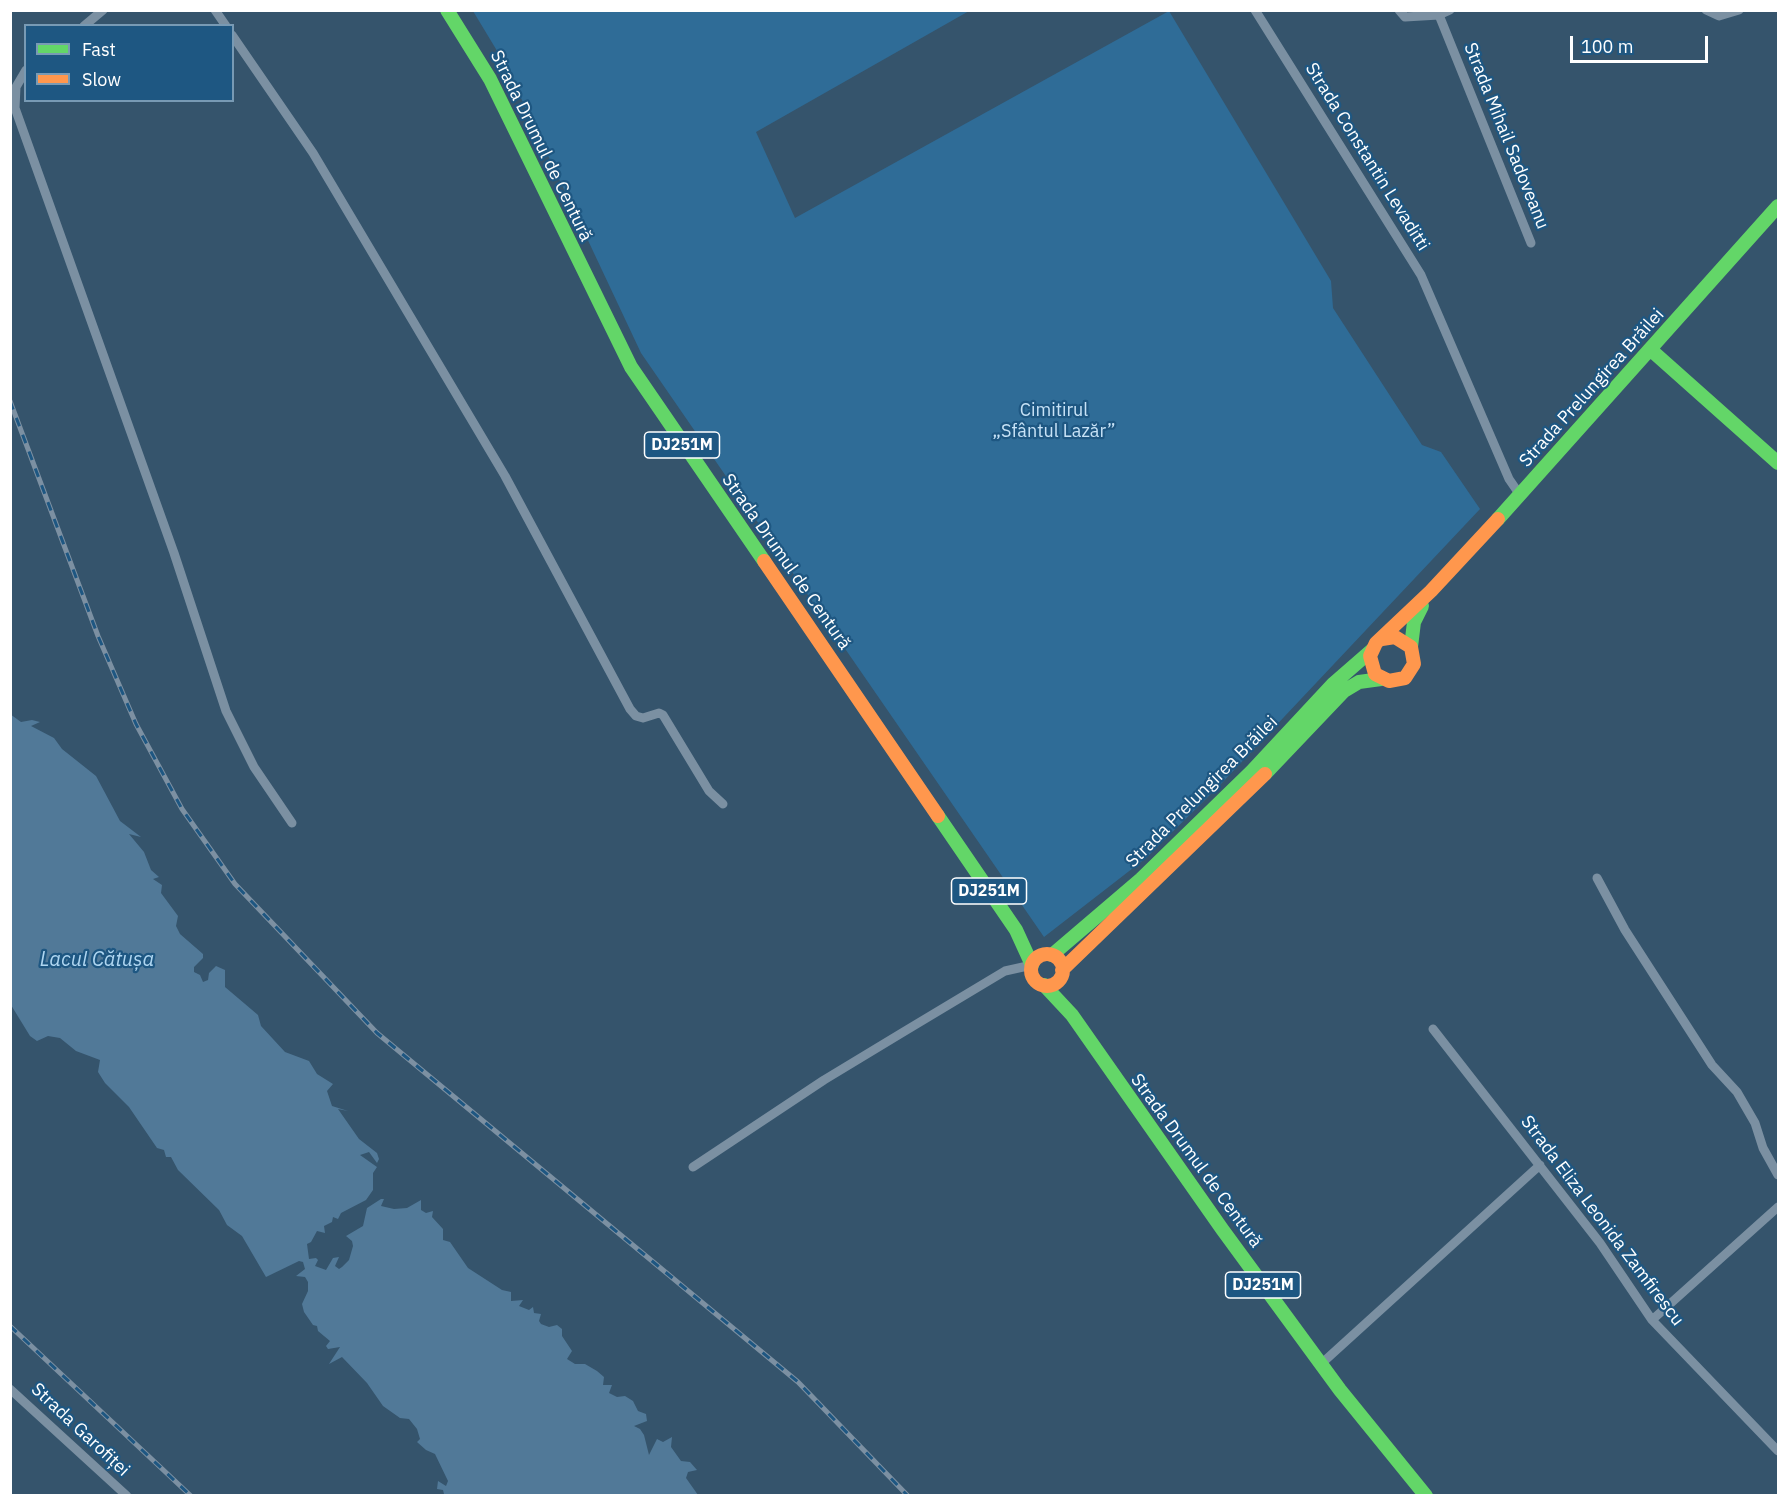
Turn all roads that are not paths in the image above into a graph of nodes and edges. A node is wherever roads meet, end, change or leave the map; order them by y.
1 (103, 10) edge
2 (215, 10) edge
3 (447, 10) edge
4 (1256, 10) edge
5 (1399, 10) edge
6 (1450, 10) edge
7 (1706, 10) edge
8 (1739, 10) edge
9 (1439, 15) junction
10 (86, 24) edge
11 (225, 24) edge
12 (234, 38) edge
13 (24, 73) edge
14 (1779, 206) edge
15 (1531, 243) dead end
16 (1651, 350) junction
17 (1779, 464) edge
18 (1520, 495) junction
19 (1431, 591) junction
20 (1382, 639) junction
21 (1411, 646) junction
22 (1372, 650) junction
23 (1381, 679) junction
24 (723, 804) dead end
25 (292, 823) dead end
26 (1597, 878) dead end
27 (1016, 930) junction
28 (1049, 954) junction
29 (1032, 965) junction
30 (1062, 973) junction
31 (1044, 985) junction
32 (1072, 1015) junction
33 (1433, 1029) dead end
34 (1540, 1165) junction
35 (693, 1167) dead end
36 (1779, 1175) edge
37 (1779, 1207) edge
38 (1652, 1320) junction
39 (1321, 1364) junction
40 (10, 1389) edge
41 (1779, 1451) edge
42 (127, 1496) edge
43 (1426, 1496) edge

1 - 10 street
2 - 11 street
3 - 27 main road, Strada Drumul de Centură / DJ251M
4 - 18 street, Strada Constantin Levaditti
5 - 9 street
6 - 9 street
7 - 8 street
9 - 15 street, Strada Mihail Sadoveanu
12 - 24 street
13 - 25 street
14 - 16 main road, Strada Prelungirea Brăilei
16 - 17 main road
16 - 18 main road, Strada Prelungirea Brăilei
18 - 19 main road, Strada Prelungirea Brăilei
19 - 20 main road, Strada Prelungirea Brăilei
19 - 21 main road, Strada Prelungirea Brăilei
20 - 21 main road
20 - 22 main road
21 - 23 main road
22 - 23 main road
22 - 28 main road, Strada Prelungirea Brăilei
23 - 30 main road, Strada Prelungirea Brăilei
26 - 36 street
27 - 28 main road
27 - 29 main road
28 - 29 main road
28 - 30 main road
29 - 31 main road
29 - 35 street
30 - 31 main road
30 - 32 main road
31 - 32 main road
32 - 39 main road, Strada Drumul de Centură / DJ251M
33 - 34 street, Strada Eliza Leonida Zamfirescu
34 - 38 street, Strada Eliza Leonida Zamfirescu
34 - 39 street
37 - 38 street
38 - 41 street, Strada Eliza Leonida Zamfirescu
39 - 43 main road, Strada Drumul de Centură / DJ251M
40 - 42 street, Strada Garofiței

